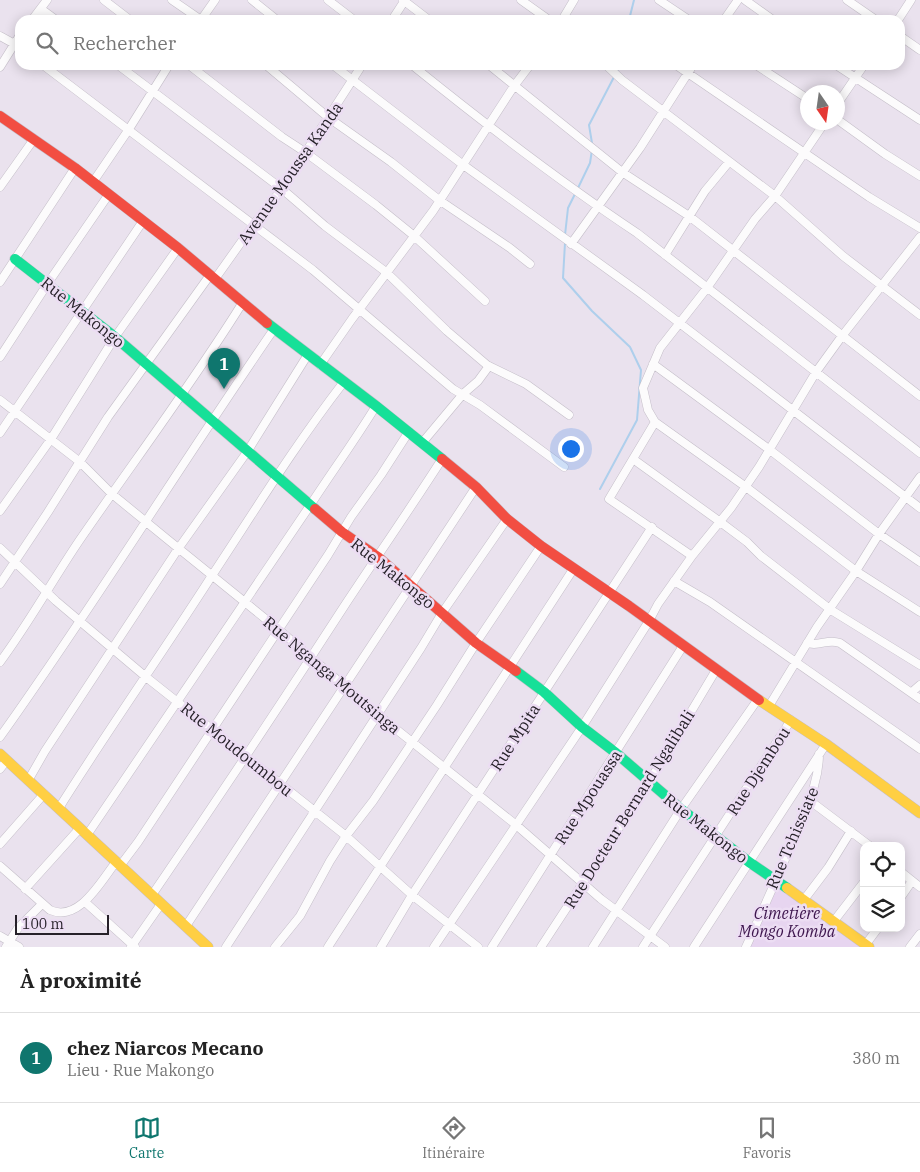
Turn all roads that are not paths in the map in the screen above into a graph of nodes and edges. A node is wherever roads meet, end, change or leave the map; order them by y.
1 (47, 0) edge
2 (104, 0) edge
3 (172, 0) edge
4 (216, 0) edge
5 (252, 0) edge
6 (328, 0) edge
7 (404, 0) edge
8 (521, 0) edge
9 (574, 0) edge
10 (659, 0) edge
11 (738, 0) edge
12 (745, 0) edge
13 (846, 0) edge
14 (911, 0) edge
15 (41, 9) junction
16 (36, 15) edge
17 (49, 15) edge
18 (124, 15) edge
19 (194, 15) edge
20 (205, 15) edge
21 (271, 15) edge
22 (348, 15) edge
23 (395, 15) edge
24 (423, 15) edge
25 (542, 15) edge
26 (565, 15) edge
27 (682, 15) edge
28 (728, 15) edge
29 (766, 15) edge
30 (868, 15) edge
31 (901, 15) edge
32 (0, 36) edge
33 (905, 40) edge
34 (15, 44) edge
35 (15, 48) edge
36 (920, 50) edge
37 (0, 67) edge
38 (51, 70) edge
39 (124, 70) edge
40 (166, 70) edge
41 (195, 70) edge
42 (272, 70) edge
43 (339, 70) edge
44 (359, 70) edge
45 (418, 70) edge
46 (495, 70) edge
47 (526, 70) edge
48 (611, 70) edge
49 (684, 70) edge
50 (690, 70) edge
51 (764, 70) edge
52 (843, 70) edge
53 (860, 70) edge
54 (688, 73) junction
55 (854, 78) junction
56 (352, 80) junction
57 (514, 86) junction
58 (151, 91) junction
59 (845, 92) edge
60 (800, 94) edge
61 (664, 111) junction
62 (0, 116) edge
63 (329, 118) junction
64 (920, 120) edge
65 (845, 125) edge
66 (488, 126) junction
67 (129, 129) junction
68 (820, 130) edge
69 (34, 139) junction
70 (305, 152) junction
71 (805, 153) junction
72 (729, 162) junction
73 (462, 164) junction
74 (75, 168) junction
75 (622, 172) junction
76 (920, 176) edge
77 (93, 182) junction
78 (0, 187) edge
79 (282, 189) junction
80 (109, 194) junction
81 (775, 196) junction
82 (439, 200) junction
83 (598, 207) junction
84 (689, 216) junction
85 (143, 221) junction
86 (254, 224) junction
87 (920, 228) edge
88 (413, 235) junction
89 (920, 237) edge
90 (571, 244) junction
91 (178, 248) junction
92 (733, 252) junction
93 (665, 255) junction
94 (15, 259) junction
95 (530, 264) dead end
96 (386, 272) junction
97 (213, 277) junction
98 (0, 282) edge
99 (48, 283) junction
100 (883, 286) junction
101 (707, 288) junction
102 (485, 301) dead end
103 (243, 302) junction
104 (359, 308) junction
105 (82, 311) junction
106 (920, 315) edge
107 (678, 324) junction
108 (274, 329) junction
109 (842, 336) junction
110 (115, 337) junction
111 (307, 356) junction
112 (0, 357) edge
113 (148, 364) junction
114 (653, 364) junction
115 (320, 365) junction
116 (489, 366) junction
117 (816, 372) junction
118 (343, 383) junction
119 (463, 394) junction
120 (182, 395) junction
121 (920, 396) edge
122 (0, 400) edge
123 (376, 406) junction
124 (793, 411) junction
125 (14, 412) junction
126 (569, 415) dead end
127 (212, 419) junction
128 (656, 422) junction
129 (0, 433) edge
130 (408, 433) junction
131 (51, 439) junction
132 (422, 443) junction
133 (770, 450) junction
134 (247, 452) junction
135 (920, 453) edge
136 (442, 459) junction
137 (633, 459) junction
138 (80, 462) junction
139 (564, 467) dead end
140 (277, 476) junction
141 (920, 477) edge
142 (476, 487) junction
143 (746, 487) junction
144 (112, 494) junction
145 (905, 498) junction
146 (311, 504) junction
147 (920, 508) edge
148 (0, 511) edge
149 (508, 519) junction
150 (719, 521) junction
151 (145, 522) junction
152 (652, 527) junction
153 (342, 532) junction
154 (879, 534) junction
155 (541, 546) junction
156 (0, 548) edge
157 (178, 549) junction
158 (692, 556) junction
159 (378, 557) junction
160 (920, 562) edge
161 (15, 563) junction
162 (574, 568) junction
163 (856, 572) junction
164 (213, 576) junction
165 (674, 581) junction
166 (0, 584) edge
167 (410, 587) junction
168 (46, 592) junction
169 (609, 592) junction
170 (245, 604) junction
171 (830, 610) junction
172 (920, 612) edge
173 (442, 613) junction
174 (80, 620) junction
175 (649, 621) junction
176 (278, 629) junction
177 (476, 643) junction
178 (807, 644) junction
179 (683, 646) junction
180 (114, 648) junction
181 (312, 658) junction
182 (0, 662) edge
183 (795, 662) junction
184 (920, 665) edge
185 (510, 667) junction
186 (716, 670) junction
187 (146, 677) junction
188 (920, 685) edge
189 (345, 687) junction
190 (544, 692) junction
191 (912, 692) junction
192 (758, 699) junction
193 (920, 699) edge
194 (178, 702) junction
195 (769, 706) junction
196 (377, 714) junction
197 (791, 720) junction
198 (582, 727) junction
199 (213, 730) junction
200 (0, 737) edge
201 (412, 741) junction
202 (826, 744) junction
203 (920, 749) edge
204 (616, 753) junction
205 (819, 754) junction
206 (247, 756) junction
207 (4, 757) edge
208 (0, 769) edge
209 (444, 769) junction
210 (29, 779) junction
211 (649, 782) junction
212 (281, 784) junction
213 (44, 794) junction
214 (478, 794) junction
215 (809, 800) junction
216 (59, 808) junction
217 (681, 809) junction
218 (314, 811) junction
219 (920, 813) edge
220 (515, 824) junction
221 (83, 831) junction
222 (851, 831) junction
223 (346, 836) junction
224 (716, 836) junction
225 (865, 842) edge
226 (0, 844) edge
227 (551, 855) junction
228 (749, 862) junction
229 (118, 864) junction
230 (0, 866) edge
231 (382, 866) junction
232 (905, 875) edge
233 (776, 879) junction
234 (912, 881) junction
235 (584, 883) junction
236 (860, 887) edge
237 (920, 887) edge
238 (25, 889) junction
239 (905, 891) edge
240 (152, 895) junction
241 (412, 895) junction
242 (803, 900) junction
243 (85, 902) junction
244 (42, 904) junction
245 (161, 904) junction
246 (617, 910) junction
247 (834, 921) junction
248 (450, 925) junction
249 (186, 926) junction
250 (876, 932) edge
251 (920, 934) edge
252 (650, 935) junction
253 (0, 936) edge
254 (8, 945) edge
255 (133, 946) edge
256 (868, 946) edge
257 (19, 947) edge
258 (208, 947) edge
259 (226, 947) edge
260 (275, 947) edge
261 (328, 947) edge
262 (380, 947) edge
263 (434, 947) edge
264 (478, 947) edge
265 (492, 947) edge
266 (541, 947) edge
267 (593, 947) edge
268 (643, 947) edge
269 (665, 947) edge
270 (694, 947) edge
271 (746, 947) edge
272 (910, 947) edge

1 - 15 street
2 - 18 street
3 - 19 street
4 - 20 street
5 - 21 street
6 - 22 street
7 - 23 street
7 - 24 street
8 - 25 street
9 - 26 street
10 - 27 street
11 - 28 street
12 - 29 street
13 - 30 street
14 - 31 street
15 - 16 street
15 - 17 street
32 - 34 street
33 - 36 street
35 - 37 street
38 - 67 street
39 - 58 street
40 - 58 street
41 - 70 street
42 - 63 street
43 - 56 street
44 - 56 street, Avenue Moussa Kanda
45 - 66 street
46 - 57 street
47 - 57 street
48 - 61 street
49 - 54 street
50 - 54 street
51 - 60 street
52 - 55 street
53 - 55 street
54 - 61 street
54 - 71 street
55 - 59 street
55 - 64 street
56 - 63 street, Avenue Moussa Kanda
56 - 73 street
57 - 66 street
57 - 75 street
58 - 67 street
58 - 79 street
61 - 72 street
61 - 75 street
62 - 69 street
63 - 70 street, Avenue Moussa Kanda
63 - 82 street
65 - 76 street
66 - 73 street
66 - 83 street
67 - 77 street
67 - 86 street
68 - 71 street
69 - 74 street
69 - 78 street
70 - 79 street, Avenue Moussa Kanda
70 - 88 street
71 - 81 street
71 - 87 street
72 - 81 street
72 - 84 street
73 - 82 street
73 - 90 street
74 - 77 street
74 - 94 street
75 - 83 street
75 - 84 street
77 - 80 street
79 - 86 street, Avenue Moussa Kanda
79 - 96 street
80 - 85 street
80 - 99 street
81 - 92 street
81 - 100 street
82 - 88 street
82 - 95 street
83 - 90 street
83 - 93 street
84 - 92 street
84 - 93 street
85 - 91 street
85 - 105 street
86 - 97 street, Avenue Moussa Kanda
86 - 104 street
88 - 96 street
88 - 102 street
89 - 100 street
90 - 107 street
91 - 97 street
91 - 110 street
92 - 101 street
92 - 109 street
93 - 101 street
94 - 98 street
94 - 99 street, Rue Makongo
96 - 104 street
96 - 116 street
97 - 103 street
97 - 113 street, Avenue Moussa Kanda
99 - 105 street, Rue Makongo
99 - 112 street
100 - 106 street
100 - 109 street
101 - 107 street
101 - 117 street
103 - 108 street
103 - 120 street
104 - 115 street
104 - 119 street
105 - 110 street, Rue Makongo
105 - 125 street
107 - 114 street
107 - 124 street
108 - 111 street
108 - 127 street
109 - 117 street
109 - 121 street
110 - 113 street, Rue Makongo
110 - 131 street
111 - 115 street
111 - 134 street
113 - 120 street, Rue Makongo
113 - 138 street, Avenue Moussa Kanda
114 - 128 street
114 - 133 street
115 - 118 street
116 - 119 street
116 - 126 street
117 - 124 street
117 - 135 street
118 - 123 street
118 - 140 street
119 - 132 street
119 - 139 street
120 - 127 street, Rue Makongo
120 - 144 street
122 - 125 street, Rue Nganga Moutsinga
123 - 130 street
123 - 146 street
124 - 133 street
124 - 145 street
125 - 129 street
125 - 131 street, Rue Nganga Moutsinga
127 - 134 street, Rue Makongo
127 - 151 street
128 - 137 street
128 - 143 street
130 - 132 street
130 - 153 street
131 - 138 street, Rue Nganga Moutsinga
131 - 148 street
132 - 136 street
133 - 143 street
133 - 154 street
134 - 140 street, Rue Makongo
134 - 157 street
136 - 142 street
136 - 159 street
137 - 150 street
137 - 152 street
138 - 144 street, Rue Nganga Moutsinga
138 - 161 street, Avenue Moussa Kanda
140 - 146 street, Rue Makongo
140 - 164 street
141 - 145 street
142 - 149 street
142 - 167 street
143 - 150 street
143 - 163 street
144 - 151 street, Rue Nganga Moutsinga
144 - 168 street
145 - 147 street
145 - 154 street
146 - 153 street, Rue Makongo
146 - 170 street
149 - 155 street
149 - 173 street
150 - 158 street
150 - 171 street
151 - 157 street, Rue Nganga Moutsinga
151 - 174 street
152 - 158 street
152 - 169 street, Rue Mpita
153 - 159 street, Rue Makongo
153 - 176 street
154 - 160 street
154 - 163 street
155 - 162 street
155 - 177 street
156 - 161 street, Rue Moudoumbou
157 - 164 street, Rue Nganga Moutsinga
157 - 180 street
158 - 165 street
159 - 167 street, Rue Makongo
159 - 181 street
161 - 166 street, Avenue Moussa Kanda
161 - 168 street, Rue Moudoumbou
162 - 169 street
162 - 185 street
163 - 171 street
163 - 172 street
164 - 170 street, Rue Nganga Moutsinga
164 - 187 street
165 - 175 street
165 - 183 street
167 - 173 street, Rue Makongo
167 - 189 street
168 - 174 street, Rue Moudoumbou
168 - 182 street
169 - 175 street
169 - 190 street, Rue Mpita
170 - 176 street, Rue Nganga Moutsinga
170 - 194 street
171 - 178 street
171 - 184 street
173 - 177 street, Rue Makongo
173 - 196 street
174 - 180 street, Rue Moudoumbou
174 - 200 street
175 - 179 street
175 - 198 street
176 - 181 street, Rue Nganga Moutsinga
176 - 199 street
177 - 185 street, Rue Makongo
177 - 201 street
178 - 183 street
178 - 191 street
179 - 186 street
179 - 204 street, Rue Mpouassa
180 - 187 street, Rue Moudoumbou
180 - 210 street
181 - 189 street, Rue Nganga Moutsinga
181 - 206 street
183 - 195 street
183 - 203 street
185 - 190 street, Rue Makongo
185 - 209 street
186 - 192 street
186 - 211 street, Rue Docteur Bernard Ngalibali
187 - 194 street, Rue Moudoumbou
187 - 216 street
188 - 191 street
189 - 196 street, Rue Nganga Moutsinga
189 - 212 street
190 - 198 street, Rue Makongo
190 - 214 street, Rue Mpita
191 - 193 street
192 - 195 street
192 - 217 street
194 - 199 street, Rue Moudoumbou
194 - 221 street
195 - 197 street
196 - 201 street, Rue Nganga Moutsinga
196 - 218 street
197 - 202 street
197 - 224 street, Rue Djembou
198 - 204 street, Rue Makongo
198 - 220 street
199 - 206 street, Rue Moudoumbou
199 - 229 street
201 - 209 street, Rue Nganga Moutsinga
201 - 223 street
202 - 205 street
202 - 219 street
204 - 211 street, Rue Makongo
204 - 227 street, Rue Mpouassa
205 - 215 street, Rue Tchissiate
205 - 228 street
206 - 212 street, Rue Moudoumbou
206 - 240 street
207 - 208 street
207 - 210 street
209 - 214 street, Rue Nganga Moutsinga
209 - 231 street
210 - 213 street
211 - 217 street, Rue Makongo
211 - 235 street, Rue Docteur Bernard Ngalibali
212 - 218 street, Rue Moudoumbou
212 - 249 street
213 - 216 street
213 - 226 street
214 - 220 street, Rue Nganga Moutsinga
214 - 241 street, Rue Mpita
215 - 222 street
215 - 233 street, Rue Tchissiate
216 - 221 street
217 - 224 street, Rue Makongo
217 - 246 street
218 - 223 street, Rue Moudoumbou
218 - 259 street
220 - 227 street, Rue Nganga Moutsinga
220 - 248 street
221 - 229 street
221 - 238 street
222 - 225 street
222 - 242 street
223 - 231 street, Rue Moudoumbou
223 - 260 street
224 - 228 street, Rue Makongo
224 - 252 street, Rue Djembou
227 - 235 street, Rue Nganga Moutsinga
227 - 265 street, Rue Mpouassa
228 - 233 street, Rue Makongo
228 - 270 street
229 - 240 street
229 - 243 street
230 - 238 street
231 - 241 street, Rue Moudoumbou
231 - 261 street
232 - 234 street
233 - 242 street, Rue Makongo
233 - 271 street, Rue Tchissiate
234 - 237 street
234 - 239 street
235 - 246 street, Rue Nganga Moutsinga
235 - 266 street, Rue Docteur Bernard Ngalibali
236 - 247 street
238 - 244 street
240 - 245 street
241 - 248 street, Rue Moudoumbou
241 - 262 street, Rue Mpita
242 - 247 street, Rue Makongo
243 - 244 street
243 - 255 street
244 - 254 street
245 - 249 street
245 - 255 street
246 - 252 street, Rue Nganga Moutsinga
246 - 267 street
247 - 256 street, Rue Makongo
248 - 263 street
248 - 264 street, Rue Moudoumbou
249 - 258 street
250 - 256 street
251 - 272 street
252 - 268 street, Rue Djembou
252 - 269 street, Rue Nganga Moutsinga
253 - 254 street
254 - 257 street

